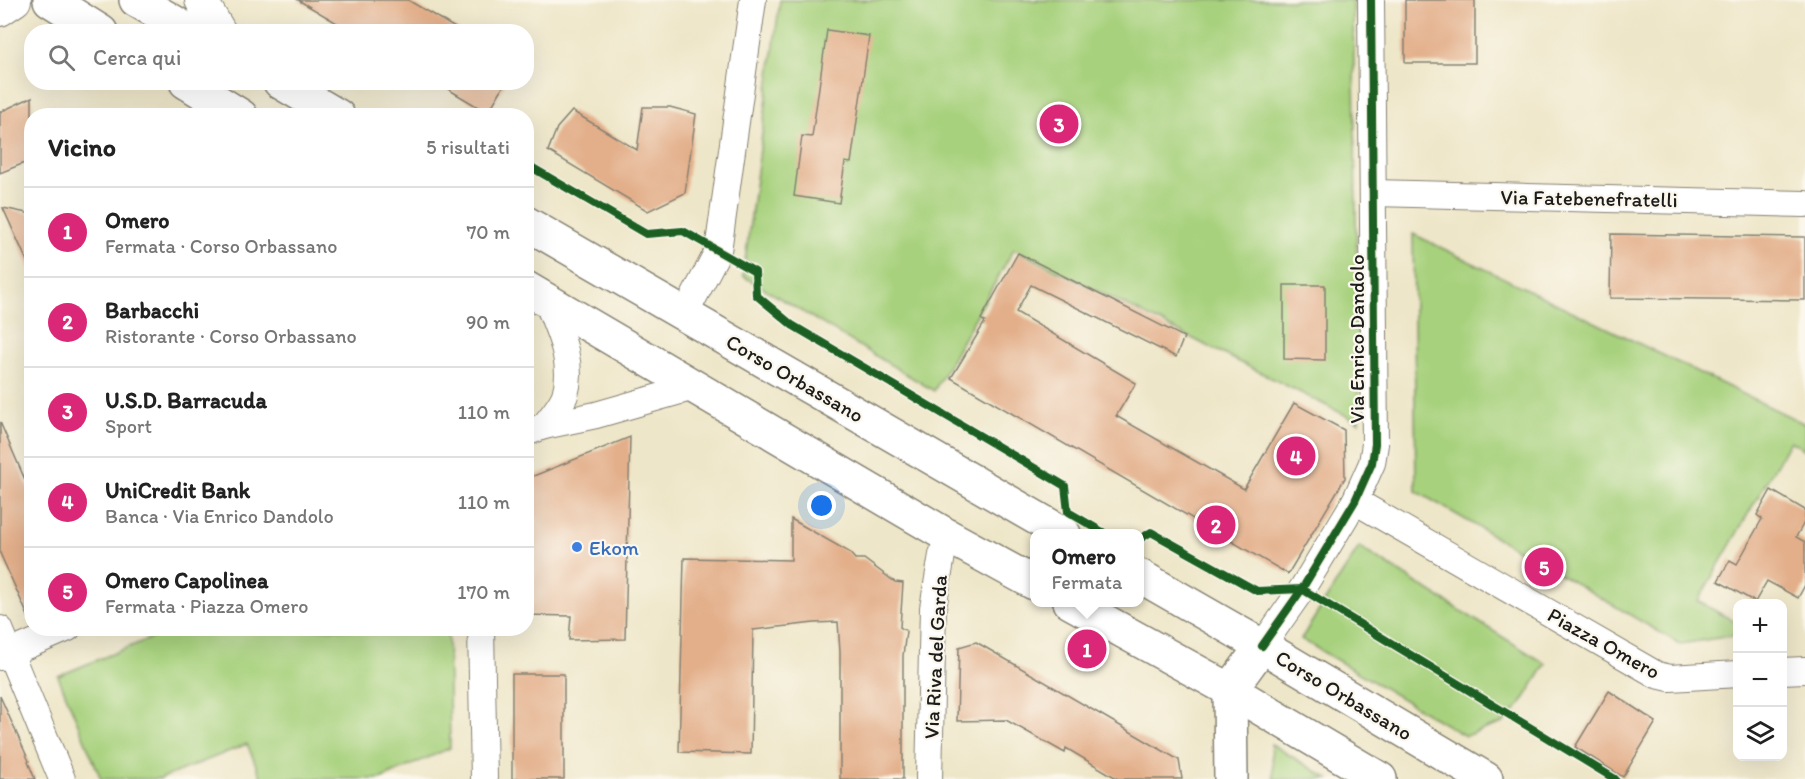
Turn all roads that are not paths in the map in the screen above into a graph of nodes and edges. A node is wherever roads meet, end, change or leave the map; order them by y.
1 (15, 0) edge
2 (50, 0) edge
3 (136, 0) edge
4 (201, 0) edge
5 (753, 0) edge
6 (1371, 0) edge
7 (0, 10) edge
8 (88, 24) edge
9 (177, 24) edge
10 (215, 24) edge
11 (199, 90) edge
12 (294, 90) edge
13 (228, 108) edge
14 (324, 108) edge
15 (1373, 193) junction
16 (1805, 204) edge
17 (534, 228) edge
18 (536, 293) edge
19 (685, 314) junction
20 (694, 387) junction
21 (535, 430) edge
22 (1355, 501) junction
23 (1055, 529) edge
24 (948, 536) junction
25 (1144, 578) edge
26 (1030, 580) edge
27 (1077, 607) edge
28 (0, 629) edge
29 (49, 636) edge
30 (481, 636) edge
31 (1262, 646) junction
32 (5, 655) edge
33 (1805, 670) edge
34 (1787, 671) edge
35 (1733, 674) edge
36 (1230, 690) junction
37 (62, 779) edge
38 (484, 779) edge
39 (929, 779) edge
40 (1231, 779) edge
41 (1380, 779) edge
42 (1486, 779) edge

1 - 7 street
2 - 8 main road
3 - 9 main road
4 - 10 street
5 - 19 street
6 - 15 street, Via Enrico Dandolo
11 - 13 main road
12 - 14 main road
15 - 16 street, Via Fatebenefratelli
15 - 22 street, Via Enrico Dandolo
17 - 19 main road, Corso Orbassano
18 - 20 main road
18 - 21 street
19 - 23 main road, Corso Orbassano
20 - 21 street
20 - 24 main road
22 - 31 street, Via Enrico Dandolo
22 - 35 street, Piazza Omero
24 - 26 main road
24 - 39 street, Via Riva del Garda
25 - 31 main road, Corso Orbassano
27 - 36 main road
28 - 32 street
29 - 32 street
30 - 38 street
31 - 36 main road
31 - 42 main road, Corso Orbassano
32 - 37 street
33 - 34 street
36 - 40 main road
36 - 41 main road

